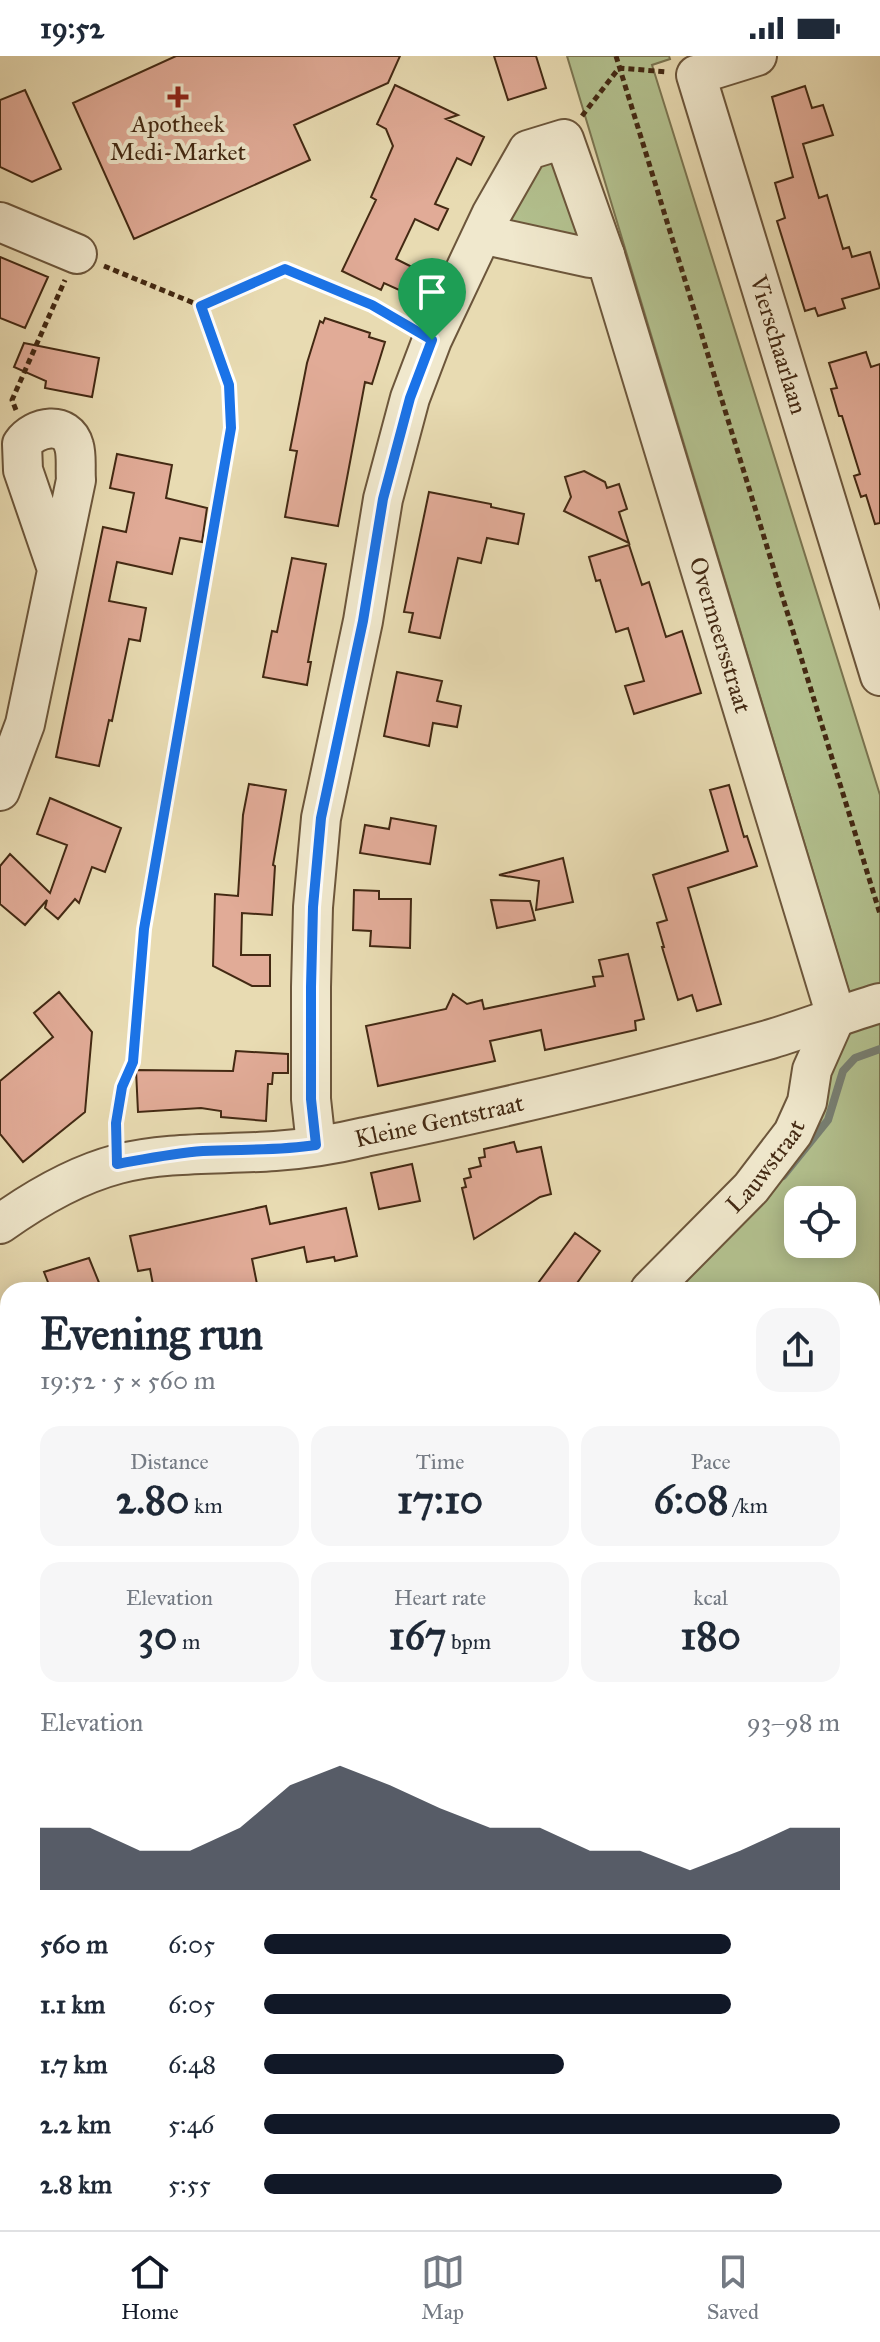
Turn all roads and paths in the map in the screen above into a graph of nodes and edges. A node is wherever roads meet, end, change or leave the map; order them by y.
1 (616, 56) edge
2 (757, 56) edge
3 (619, 68) junction
4 (696, 75) junction
5 (564, 139) junction
6 (0, 222) edge
7 (484, 231) junction
8 (77, 254) junction
9 (605, 255) junction
10 (201, 306) junction
11 (432, 340) junction
12 (27, 437) junction
13 (57, 569) junction
14 (880, 676) edge
15 (0, 791) edge
16 (880, 914) edge
17 (880, 1003) edge
18 (836, 1016) junction
19 (316, 1145) junction
20 (117, 1164) junction
21 (0, 1224) edge
22 (658, 1282) edge

1 - 3 path
2 - 4 street
3 - 4 path
3 - 5 path
3 - 16 path
4 - 14 street, Vierschaarlaan
5 - 7 street
5 - 9 street, Overmeersstraat
6 - 8 street
7 - 9 street
7 - 11 street
8 - 10 path
8 - 12 path
9 - 18 street, Overmeersstraat
10 - 11 path
10 - 20 path
11 - 19 street
12 - 13 street
12 - 13 street
13 - 15 street
17 - 18 street, Kleine Gentstraat
18 - 19 street, Kleine Gentstraat
18 - 22 street, Lauwstraat
19 - 20 street, Kleine Gentstraat
20 - 21 street, Kleine Gentstraat

